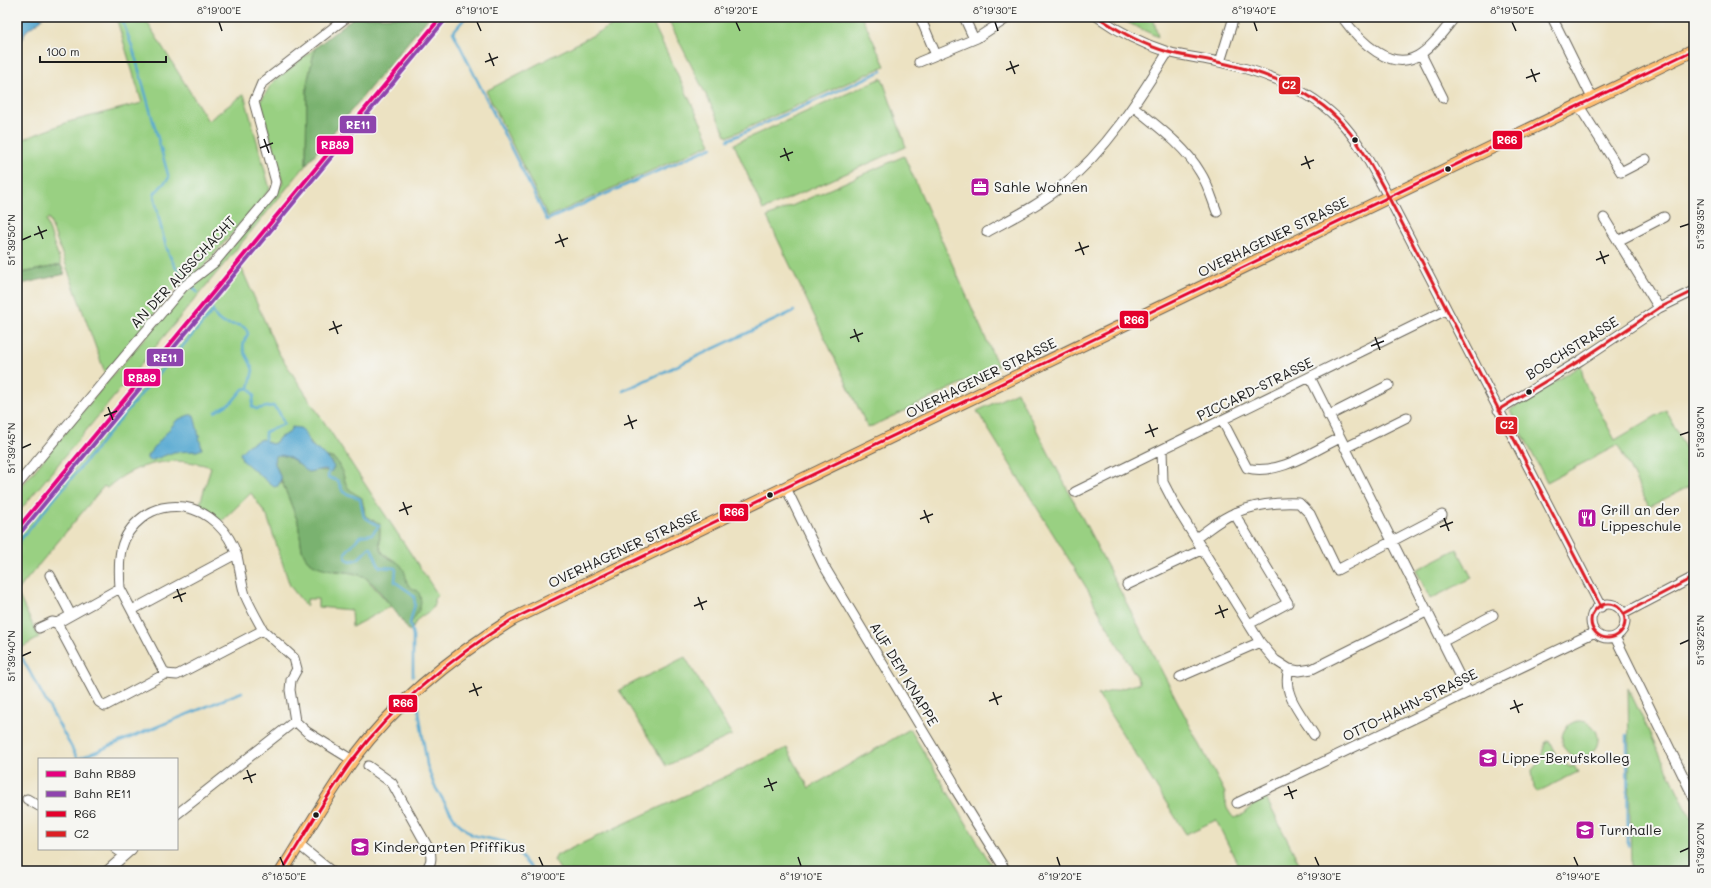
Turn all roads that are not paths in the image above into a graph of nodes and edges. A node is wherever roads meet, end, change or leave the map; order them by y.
1 (347, 17) edge
2 (920, 17) edge
3 (964, 17) edge
4 (1009, 17) edge
5 (1098, 17) edge
6 (1234, 17) edge
7 (1342, 17) edge
8 (1455, 17) edge
9 (1552, 17) edge
10 (974, 39) junction
11 (1694, 50) edge
12 (1168, 52) junction
13 (1421, 54) junction
14 (936, 55) junction
15 (919, 62) dead end
16 (1220, 62) junction
17 (1443, 98) dead end
18 (1593, 100) junction
19 (1579, 106) junction
20 (1134, 107) junction
21 (1646, 159) dead end
22 (1388, 198) junction
23 (1217, 212) dead end
24 (1664, 217) dead end
25 (1604, 218) dead end
26 (986, 232) dead end
27 (1618, 241) junction
28 (1694, 291) edge
29 (1659, 308) junction
30 (1446, 310) junction
31 (1310, 377) junction
32 (1389, 385) dead end
33 (1498, 410) junction
34 (1328, 416) junction
35 (1407, 417) dead end
36 (1222, 420) junction
37 (1340, 438) junction
38 (1345, 448) junction
39 (1162, 450) junction
40 (17, 485) edge
41 (786, 488) junction
42 (1075, 492) dead end
43 (1234, 513) junction
44 (1442, 515) dead end
45 (1196, 538) junction
46 (1392, 540) junction
47 (1203, 549) junction
48 (236, 554) junction
49 (50, 575) dead end
50 (1694, 577) edge
51 (1127, 585) dead end
52 (120, 588) junction
53 (1600, 607) junction
54 (132, 610) junction
55 (1428, 611) junction
56 (1623, 614) junction
57 (71, 615) junction
58 (1493, 615) dead end
59 (57, 623) junction
60 (1249, 624) junction
61 (39, 628) dead end
62 (263, 630) junction
63 (1595, 632) junction
64 (1615, 637) junction
65 (1444, 641) junction
66 (1260, 642) junction
67 (1289, 669) junction
68 (165, 674) junction
69 (1180, 677) dead end
70 (1468, 693) junction
71 (295, 721) junction
72 (1314, 735) dead end
73 (354, 758) junction
74 (368, 766) dead end
75 (1694, 798) edge
76 (27, 799) dead end
77 (1237, 803) dead end
78 (38, 805) edge
79 (178, 813) edge
80 (299, 844) junction
81 (128, 852) edge
82 (107, 871) edge
83 (282, 871) edge
84 (331, 871) edge
85 (425, 871) edge
86 (1006, 871) edge

1 - 40 street, AN DER AUSSCHACHT
2 - 14 street
3 - 10 street
4 - 10 street
5 - 12 street
6 - 16 street
7 - 13 street
8 - 13 street
9 - 18 street
10 - 14 street
11 - 18 main road, OVERHAGENER STRASSE
12 - 16 street
12 - 20 street
13 - 17 street
14 - 15 street
16 - 22 street
18 - 19 main road, OVERHAGENER STRASSE
19 - 21 street
19 - 22 main road, OVERHAGENER STRASSE
20 - 23 street
20 - 26 street
22 - 30 street
22 - 41 main road, OVERHAGENER STRASSE
24 - 27 street
25 - 27 street
27 - 29 street
28 - 29 street, BOSCHSTRASSE
29 - 33 street, BOSCHSTRASSE
30 - 31 street, PICCARD-STRASSE
30 - 33 street
31 - 34 street
31 - 36 street, PICCARD-STRASSE
32 - 34 street
33 - 53 street
34 - 37 street
35 - 38 street
36 - 37 street
36 - 39 street, PICCARD-STRASSE
37 - 38 street
38 - 46 street
39 - 42 street, PICCARD-STRASSE
39 - 45 street
41 - 73 main road, OVERHAGENER STRASSE
41 - 86 street, AUF DEM KNAPPE
43 - 45 street
43 - 46 street
43 - 60 street
44 - 46 street
45 - 47 street
46 - 55 street
47 - 51 street
47 - 60 street
48 - 52 street
48 - 54 street
48 - 62 street
49 - 57 street
50 - 56 street
52 - 54 street
52 - 57 street
53 - 56 street
53 - 63 street
54 - 68 street
55 - 65 street
55 - 67 street
56 - 64 street
57 - 59 street
58 - 65 street
59 - 61 street
59 - 68 street
60 - 66 street
62 - 68 street
62 - 71 street
63 - 64 street
63 - 70 street, OTTO-HAHN-STRASSE
64 - 75 street
65 - 70 street
66 - 67 street
66 - 69 street
67 - 72 street
70 - 77 street, OTTO-HAHN-STRASSE
71 - 73 street
71 - 79 street
73 - 80 main road, OVERHAGENER STRASSE
74 - 85 street
76 - 78 street
80 - 83 main road, OVERHAGENER STRASSE
80 - 84 street
81 - 82 street

